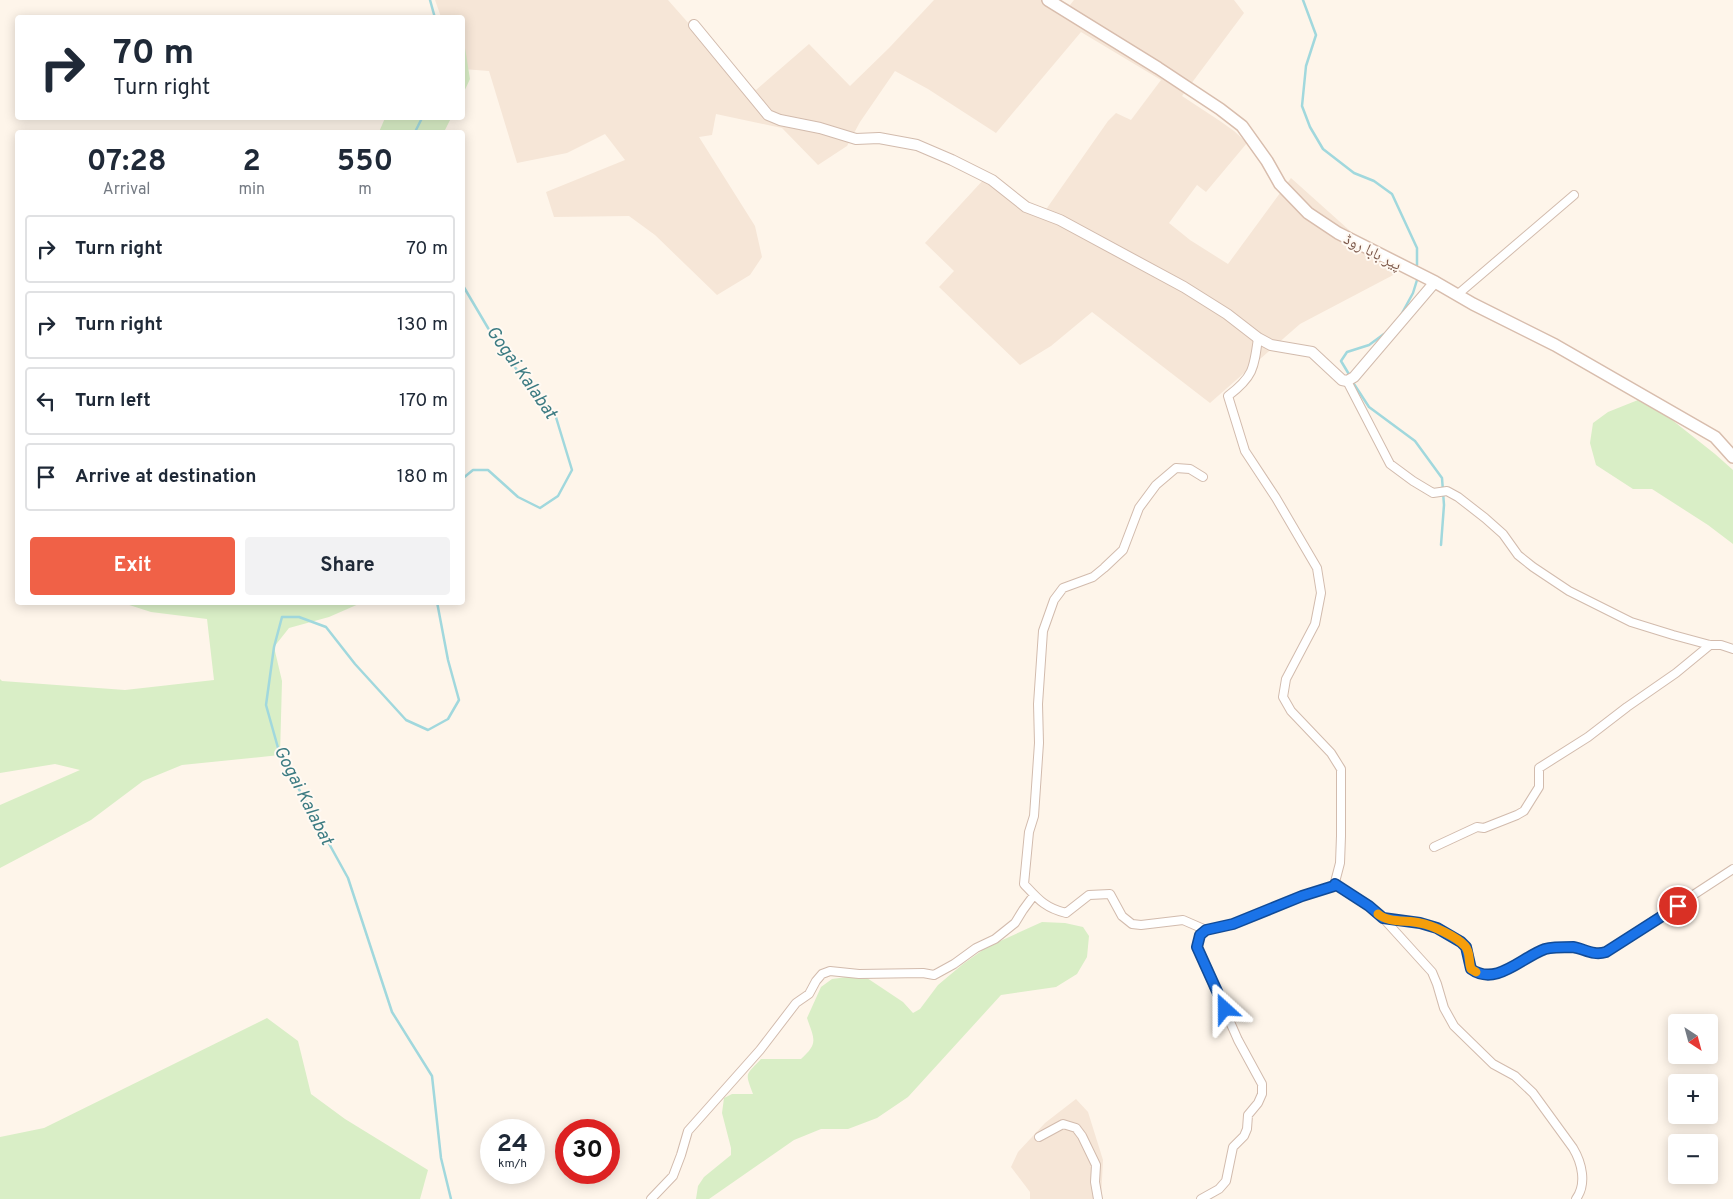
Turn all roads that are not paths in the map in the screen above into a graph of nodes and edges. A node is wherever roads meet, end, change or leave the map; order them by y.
1 (1048, 0) edge
2 (694, 25) dead end
3 (1574, 195) dead end
4 (1435, 282) junction
5 (1457, 295) junction
6 (1258, 338) junction
7 (1348, 381) junction
8 (1733, 457) edge
9 (1202, 476) dead end
10 (1710, 645) junction
11 (1733, 649) edge
12 (1434, 847) dead end
13 (1733, 869) edge
14 (1335, 884) junction
15 (1034, 895) junction
16 (1383, 918) junction
17 (1206, 930) junction
18 (1040, 1137) dead end
19 (651, 1199) edge
20 (1098, 1199) edge
21 (1201, 1199) edge
22 (1576, 1199) edge

1 - 4 main road, پیر بابا روڈ
2 - 6 street
3 - 5 street
4 - 5 main road, پیر بابا روڈ
4 - 7 street
5 - 8 main road, پیر بابا روڈ
6 - 7 street
6 - 14 street
7 - 10 street
9 - 15 street
10 - 11 street
10 - 12 street
13 - 16 street
14 - 16 street
14 - 17 street
15 - 17 street
15 - 19 street
16 - 22 street
17 - 21 street
18 - 20 street

